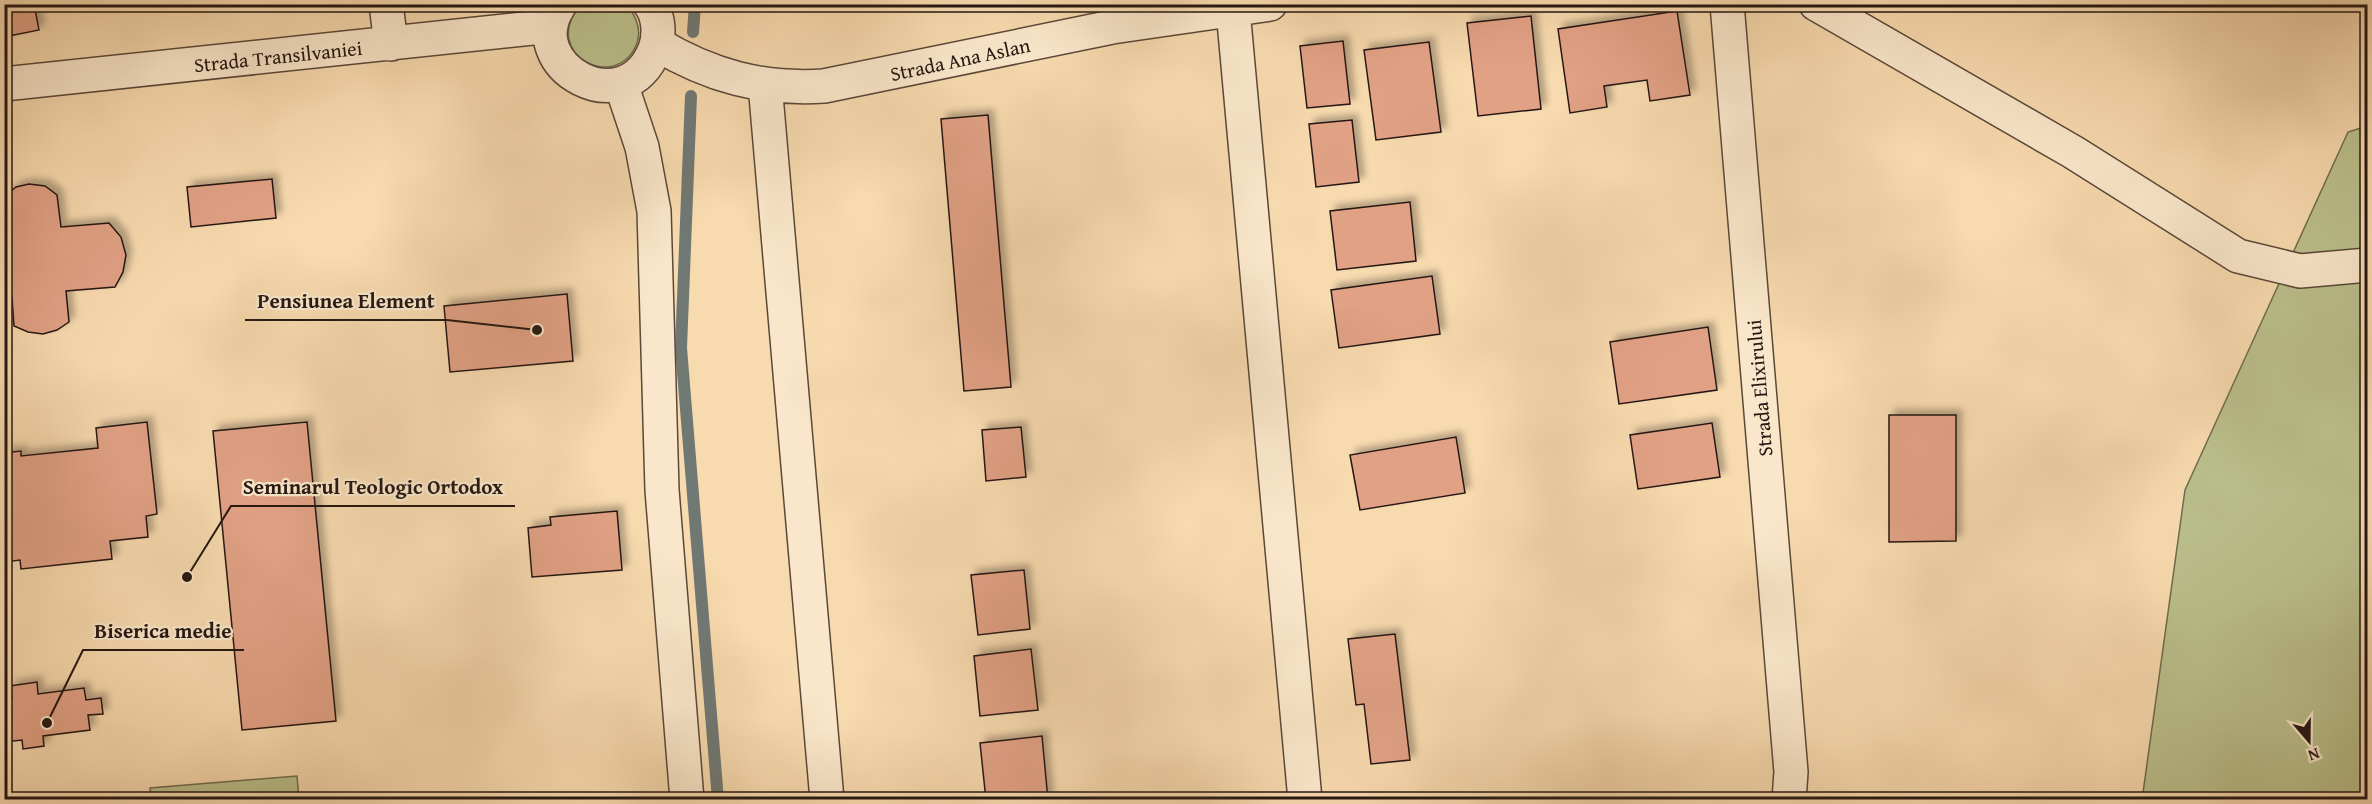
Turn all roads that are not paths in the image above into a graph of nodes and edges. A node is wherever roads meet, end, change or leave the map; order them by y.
1 (386, 4) edge
2 (650, 4) edge
3 (1270, 4) edge
4 (1727, 4) edge
5 (1816, 4) edge
6 (1233, 10) junction
7 (555, 15) edge
8 (391, 44) junction
9 (657, 44) junction
10 (4, 84) edge
11 (621, 84) junction
12 (765, 84) junction
13 (2367, 265) edge
14 (1790, 786) edge
15 (687, 800) edge
16 (827, 800) edge
17 (1305, 800) edge

1 - 8 street
2 - 9 street
3 - 6 street, Strada Ana Aslan
4 - 14 street, Strada Elixirului
5 - 13 street
6 - 12 street, Strada Ana Aslan
6 - 17 street
7 - 8 street, Strada Transilvaniei
7 - 11 street
8 - 10 street, Strada Transilvaniei
9 - 11 street
9 - 12 street, Strada Ana Aslan
11 - 15 street
12 - 16 street

